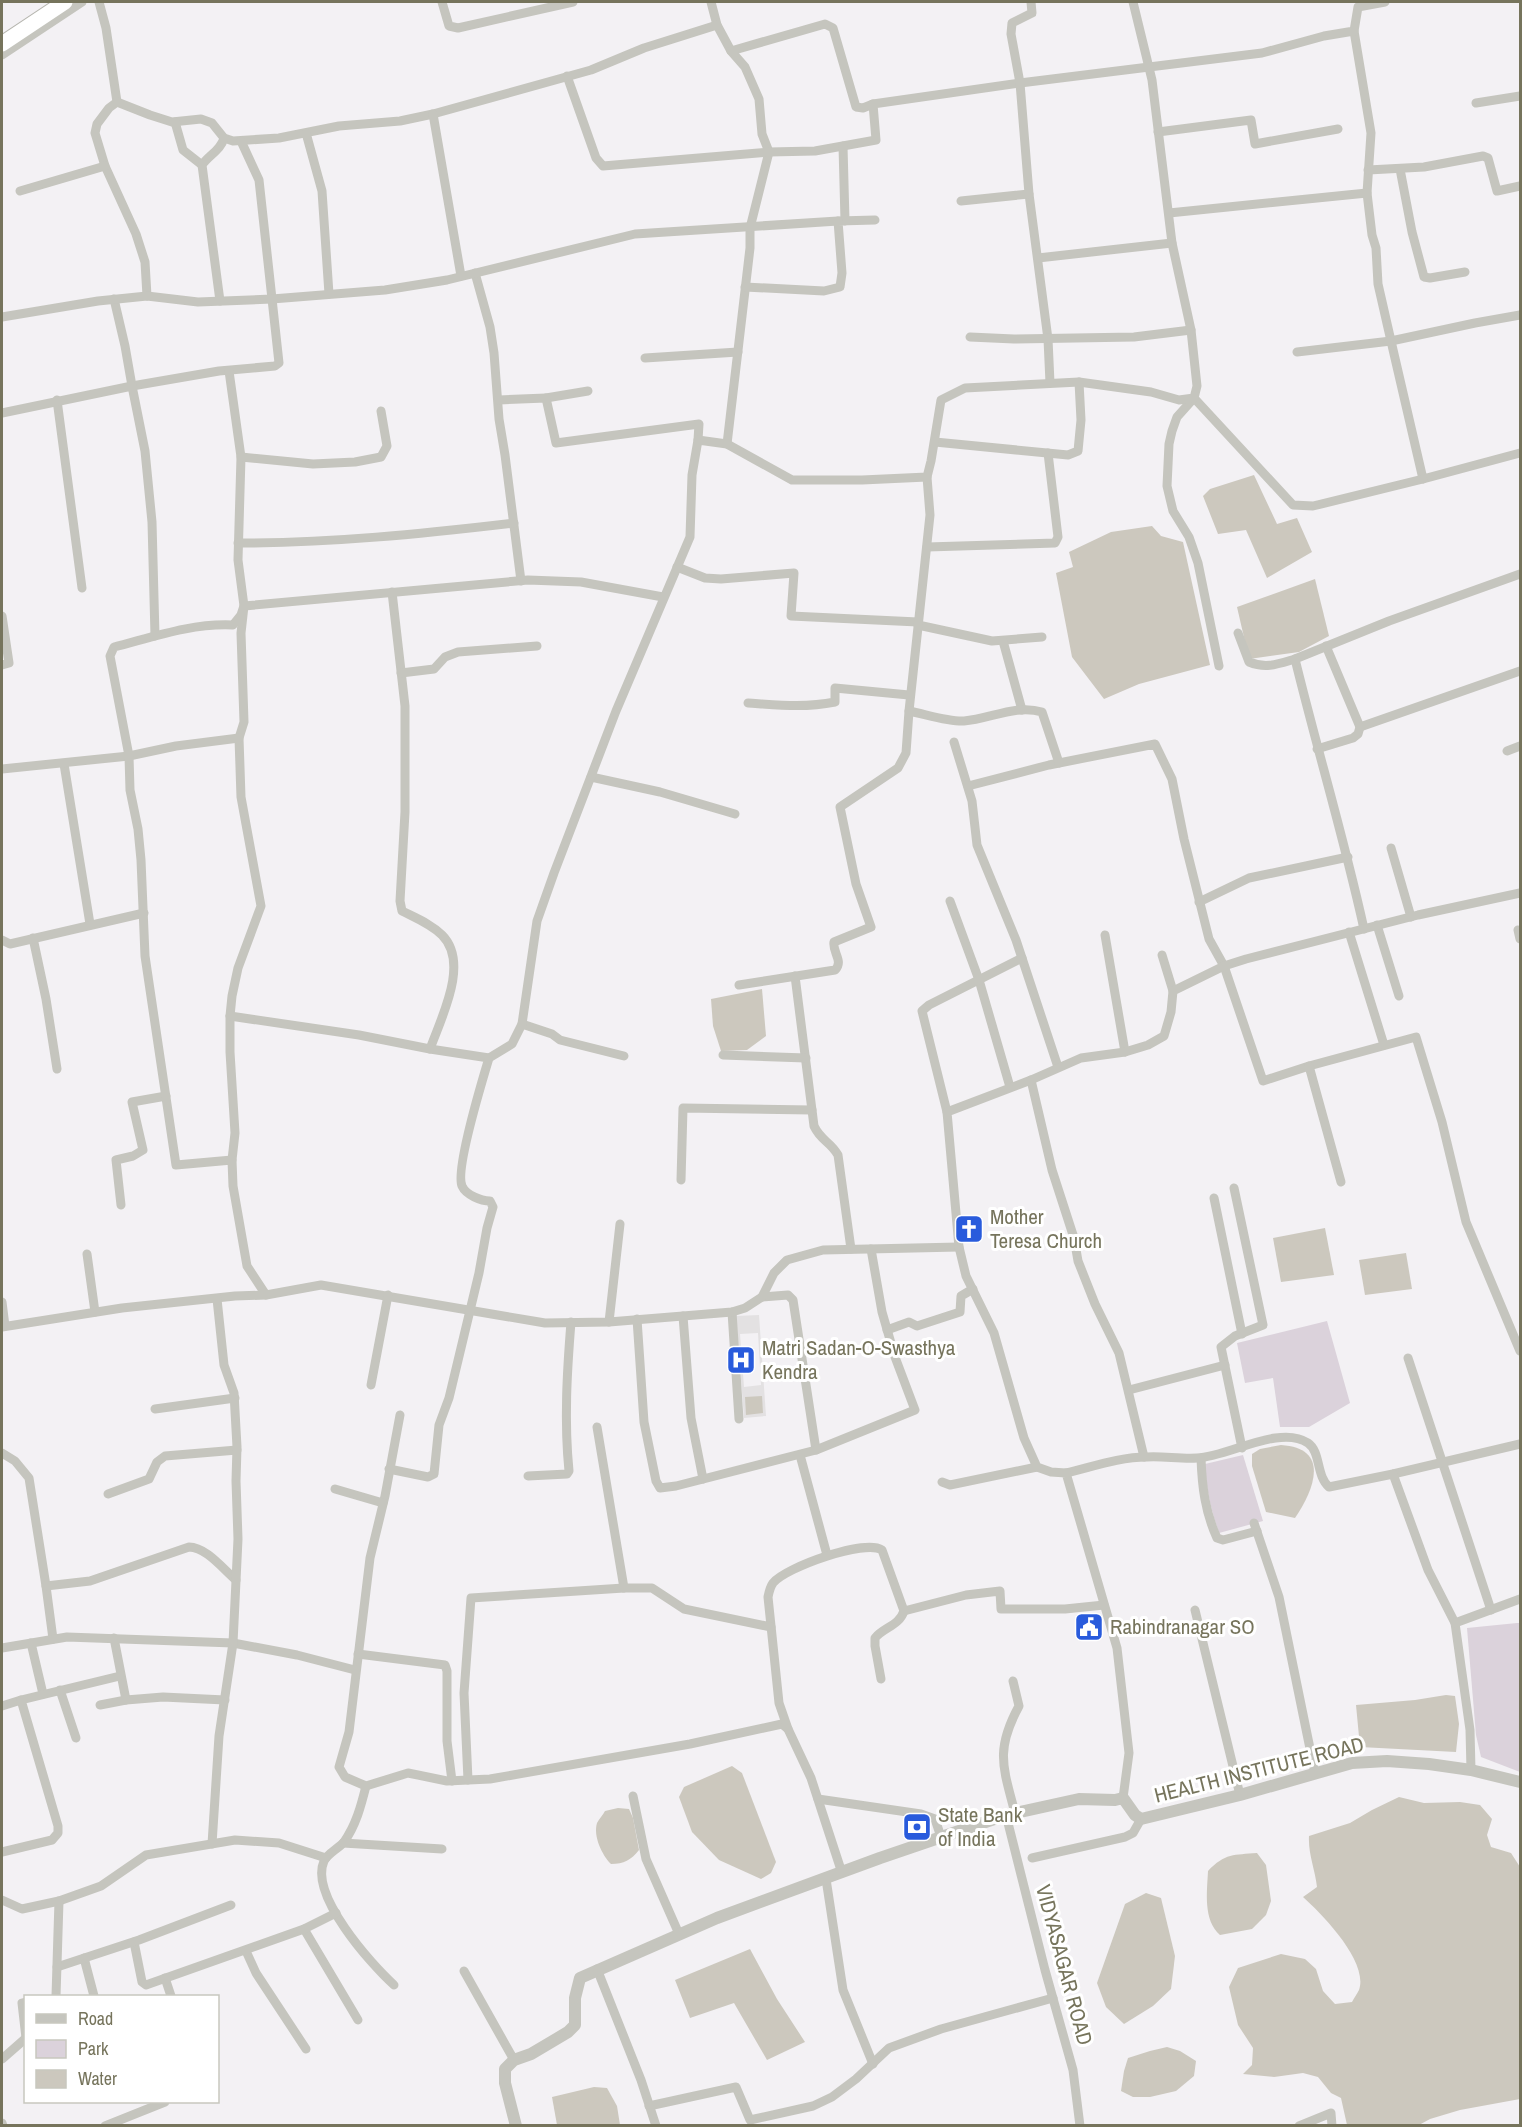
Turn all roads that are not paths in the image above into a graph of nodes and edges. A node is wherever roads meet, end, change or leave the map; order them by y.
1 (65, 2) edge
2 (82, 2) edge
3 (99, 2) edge
4 (442, 2) edge
5 (573, 2) edge
6 (711, 2) edge
7 (1031, 2) edge
8 (1133, 2) edge
9 (1385, 2) edge
10 (1358, 4) edge
11 (717, 25) junction
12 (1354, 31) junction
13 (2, 44) edge
14 (731, 51) junction
15 (2, 55) edge
16 (1148, 68) junction
17 (567, 76) junction
18 (1020, 83) junction
19 (1521, 96) edge
20 (117, 102) junction
21 (1476, 103) dead end
22 (873, 104) junction
23 (433, 114) junction
24 (175, 122) junction
25 (1338, 129) dead end
26 (1158, 132) junction
27 (306, 133) junction
28 (224, 138) junction
29 (241, 141) junction
30 (843, 146) junction
31 (769, 152) junction
32 (202, 165) junction
33 (105, 166) junction
34 (1400, 169) junction
35 (1368, 170) junction
36 (1521, 186) edge
37 (20, 191) dead end
38 (1367, 193) junction
39 (1029, 194) junction
40 (961, 201) dead end
41 (1169, 213) junction
42 (874, 220) dead end
43 (842, 221) junction
44 (750, 228) junction
45 (1172, 243) junction
46 (1038, 258) junction
47 (1465, 272) dead end
48 (475, 273) junction
49 (461, 276) junction
50 (745, 287) junction
51 (329, 294) junction
52 (147, 296) junction
53 (114, 299) junction
54 (272, 299) junction
55 (220, 301) junction
56 (1521, 315) edge
57 (2, 317) edge
58 (1191, 330) junction
59 (970, 337) dead end
60 (1048, 339) junction
61 (1391, 341) junction
62 (738, 352) junction
63 (1297, 352) dead end
64 (645, 358) dead end
65 (229, 371) junction
66 (1079, 382) junction
67 (1050, 383) junction
68 (132, 386) junction
69 (588, 391) dead end
70 (546, 398) junction
71 (1194, 398) junction
72 (57, 400) junction
73 (499, 400) junction
74 (381, 411) dead end
75 (2, 413) edge
76 (698, 440) junction
77 (934, 442) junction
78 (727, 444) junction
79 (1048, 453) junction
80 (1521, 453) edge
81 (241, 457) junction
82 (927, 477) junction
83 (1424, 479) junction
84 (514, 523) junction
85 (238, 543) junction
86 (927, 547) junction
87 (678, 567) junction
88 (1521, 574) edge
89 (521, 580) junction
90 (82, 588) dead end
91 (392, 592) junction
92 (663, 597) junction
93 (244, 606) junction
94 (2, 616) edge
95 (918, 624) junction
96 (1238, 633) dead end
97 (155, 636) junction
98 (1041, 637) dead end
99 (1003, 641) junction
100 (537, 646) dead end
101 (1326, 646) junction
102 (1295, 659) junction
103 (2, 665) edge
104 (1219, 666) dead end
105 (1521, 671) edge
106 (401, 673) junction
107 (909, 695) junction
108 (748, 703) dead end
109 (1022, 710) junction
110 (909, 711) junction
111 (1360, 727) junction
112 (239, 738) junction
113 (954, 742) dead end
114 (1521, 746) edge
115 (1317, 749) junction
116 (1507, 751) dead end
117 (129, 756) junction
118 (1059, 763) junction
119 (64, 764) junction
120 (2, 769) edge
121 (591, 777) junction
122 (968, 786) junction
123 (735, 814) dead end
124 (1391, 848) dead end
125 (1348, 857) junction
126 (1521, 893) edge
127 (950, 901) dead end
128 (1200, 902) junction
129 (144, 913) junction
130 (1411, 917) junction
131 (90, 924) junction
132 (1377, 925) junction
133 (1364, 929) junction
134 (1349, 932) junction
135 (1105, 935) dead end
136 (33, 938) junction
137 (4, 944) edge
138 (1162, 955) dead end
139 (1022, 958) junction
140 (1224, 966) junction
141 (795, 976) junction
142 (979, 980) junction
143 (740, 985) dead end
144 (1173, 991) junction
145 (1399, 996) dead end
146 (230, 1016) junction
147 (522, 1024) junction
148 (1384, 1045) junction
149 (430, 1049) junction
150 (1125, 1052) junction
151 (723, 1055) dead end
152 (624, 1056) dead end
153 (489, 1058) junction
154 (806, 1058) junction
155 (1309, 1066) junction
156 (1058, 1067) junction
157 (57, 1069) dead end
158 (1031, 1080) junction
159 (1010, 1087) junction
160 (166, 1096) junction
161 (812, 1110) junction
162 (947, 1112) junction
163 (232, 1160) junction
164 (681, 1180) dead end
165 (1341, 1182) dead end
166 (1234, 1188) dead end
167 (1214, 1198) dead end
168 (121, 1204) dead end
169 (620, 1224) dead end
170 (959, 1247) junction
171 (851, 1249) junction
172 (871, 1249) junction
173 (87, 1254) dead end
174 (973, 1289) junction
175 (266, 1295) junction
176 (388, 1295) junction
177 (762, 1296) junction
178 (217, 1299) junction
179 (2, 1302) edge
180 (469, 1310) junction
181 (95, 1312) junction
182 (732, 1312) junction
183 (683, 1316) junction
184 (636, 1319) junction
185 (571, 1322) junction
186 (609, 1322) junction
187 (3, 1326) edge
188 (887, 1329) junction
189 (1242, 1334) junction
190 (1521, 1351) edge
191 (1408, 1358) dead end
192 (1225, 1365) junction
193 (371, 1385) dead end
194 (1129, 1390) junction
195 (235, 1398) junction
196 (155, 1409) dead end
197 (400, 1414) dead end
198 (739, 1419) dead end
199 (597, 1426) dead end
200 (1521, 1444) edge
201 (1242, 1448) junction
202 (237, 1450) junction
203 (816, 1450) junction
204 (2, 1453) edge
205 (800, 1455) junction
206 (1144, 1456) junction
207 (1201, 1458) junction
208 (1442, 1463) junction
209 (1037, 1467) junction
210 (389, 1469) junction
211 (1066, 1473) junction
212 (1393, 1474) junction
213 (528, 1476) dead end
214 (703, 1479) junction
215 (942, 1482) dead end
216 (335, 1489) dead end
217 (108, 1494) dead end
218 (384, 1503) junction
219 (827, 1555) junction
220 (236, 1580) junction
221 (46, 1586) junction
222 (624, 1588) junction
223 (1521, 1599) edge
224 (1104, 1605) junction
225 (1195, 1610) dead end
226 (1491, 1610) junction
227 (904, 1611) junction
228 (1455, 1623) junction
229 (771, 1627) junction
230 (114, 1638) junction
231 (53, 1639) junction
232 (31, 1643) junction
233 (233, 1643) junction
234 (2, 1648) edge
235 (358, 1654) junction
236 (355, 1670) junction
237 (120, 1676) junction
238 (880, 1679) dead end
239 (1013, 1681) dead end
240 (60, 1690) junction
241 (43, 1694) junction
242 (21, 1700) junction
243 (126, 1700) junction
244 (225, 1700) junction
245 (100, 1705) dead end
246 (2, 1706) edge
247 (788, 1729) junction
248 (76, 1738) dead end
249 (1471, 1770) junction
250 (1315, 1773) junction
251 (460, 1780) junction
252 (1521, 1782) edge
253 (366, 1786) junction
254 (1240, 1796) junction
255 (633, 1797) dead end
256 (1123, 1798) junction
257 (818, 1799) junction
258 (1010, 1814) junction
259 (1141, 1819) junction
260 (941, 1837) junction
261 (343, 1843) junction
262 (212, 1844) junction
263 (442, 1849) dead end
264 (2, 1852) edge
265 (326, 1858) junction
266 (1032, 1858) dead end
267 (842, 1873) junction
268 (826, 1879) junction
269 (2, 1900) edge
270 (59, 1901) junction
271 (231, 1905) dead end
272 (336, 1913) junction
273 (304, 1929) junction
274 (679, 1934) junction
275 (134, 1942) junction
276 (246, 1951) junction
277 (84, 1958) junction
278 (57, 1967) junction
279 (597, 1969) junction
280 (464, 1971) dead end
281 (165, 1978) junction
282 (394, 1985) dead end
283 (56, 1995) edge
284 (94, 1995) edge
285 (171, 1995) edge
286 (1053, 1998) junction
287 (24, 2002) edge
288 (24, 2020) edge
289 (358, 2020) dead end
290 (24, 2040) edge
291 (306, 2049) dead end
292 (2, 2059) edge
293 (513, 2060) junction
294 (873, 2064) junction
295 (162, 2103) edge
296 (649, 2106) junction
297 (105, 2126) edge
298 (516, 2126) edge
299 (656, 2126) edge
300 (1080, 2126) edge
301 (1299, 2126) edge
302 (1332, 2126) edge

1 - 13 highway
2 - 15 street
3 - 20 street
4 - 5 street
6 - 11 street
7 - 18 street
8 - 16 street
9 - 10 street
10 - 12 street
11 - 14 street
11 - 17 street
12 - 16 street
12 - 35 street
14 - 22 street
14 - 31 street
16 - 18 street
16 - 26 street
17 - 23 street
17 - 31 street
18 - 22 street
18 - 39 street
19 - 21 street
20 - 24 street
20 - 33 street
22 - 30 street
23 - 27 street
23 - 49 street
24 - 28 street
24 - 32 street
25 - 26 street
26 - 41 street
27 - 29 street
27 - 51 street
28 - 29 street
28 - 32 street
29 - 54 street
30 - 31 street
30 - 43 street
31 - 44 street
32 - 55 street
33 - 37 street
33 - 52 street
34 - 35 street
34 - 36 street
34 - 47 street
35 - 38 street
38 - 41 street
38 - 61 street
39 - 40 street
39 - 46 street
41 - 45 street
42 - 43 street
43 - 44 street
43 - 50 street
44 - 48 street
44 - 50 street
45 - 46 street
45 - 58 street
46 - 60 street
48 - 49 street
48 - 73 street
49 - 51 street
50 - 62 street
51 - 54 street
52 - 53 street
52 - 55 street
53 - 57 street
53 - 68 street
54 - 55 street
54 - 65 street
56 - 61 street
58 - 60 street
58 - 71 street
59 - 60 street
60 - 67 street
61 - 63 street
61 - 83 street
62 - 64 street
62 - 78 street
65 - 68 street
65 - 81 street
66 - 67 street
66 - 71 street
66 - 79 street
67 - 77 street
68 - 72 street
68 - 97 street
69 - 70 street
70 - 73 street
70 - 76 street
71 - 83 street
71 - 104 street
72 - 75 street
72 - 90 street
73 - 84 street
74 - 81 street
76 - 78 street
76 - 87 street
77 - 79 street
77 - 82 street
78 - 82 street
79 - 86 street
80 - 83 street
81 - 85 street
82 - 86 street
84 - 85 street
84 - 89 street
85 - 93 street
86 - 95 street
87 - 92 street
87 - 95 street
88 - 101 street
89 - 91 street
89 - 92 street
91 - 93 street
91 - 106 street
92 - 121 street
93 - 97 street
93 - 112 street
94 - 103 street
95 - 99 street
95 - 107 street
96 - 102 street
97 - 117 street
98 - 99 street
99 - 109 street
100 - 106 street
101 - 102 street
101 - 111 street
102 - 115 street
105 - 111 street
106 - 149 street
107 - 108 street
107 - 110 street
109 - 110 street
109 - 118 street
110 - 141 street
111 - 115 street
112 - 117 street
112 - 146 street
113 - 122 street
114 - 116 street
115 - 125 street
117 - 119 street
117 - 129 street
118 - 122 street
118 - 128 street
119 - 120 street
119 - 131 street
121 - 123 street
121 - 147 street
122 - 139 street
124 - 130 street
125 - 128 street
125 - 133 street
126 - 130 street
127 - 142 street
128 - 140 street
129 - 131 street
129 - 160 street
130 - 132 street
131 - 136 street
132 - 133 street
132 - 145 street
133 - 134 street
134 - 140 street
134 - 148 street
135 - 150 street
136 - 137 street
136 - 157 street
138 - 144 street
139 - 142 street
139 - 156 street
140 - 144 street
140 - 155 street
141 - 143 street
141 - 154 street
142 - 159 street
142 - 162 street
144 - 150 street
146 - 149 street
146 - 163 street
147 - 152 street
147 - 153 street
148 - 155 street
148 - 190 street
149 - 153 street
150 - 156 street
151 - 154 street
153 - 180 street
154 - 161 street
155 - 165 street
156 - 158 street
158 - 159 street
158 - 194 street
159 - 162 street
160 - 163 street
160 - 168 street
161 - 164 street
161 - 171 street
162 - 170 street
163 - 175 street
166 - 189 street
167 - 189 street
169 - 186 street
170 - 172 street
170 - 174 street
171 - 172 street
171 - 177 street
172 - 188 street
173 - 181 street
174 - 188 street
174 - 209 street
175 - 176 street
175 - 178 street
176 - 180 street
176 - 193 street
177 - 182 street
177 - 203 street
178 - 181 street
178 - 195 street
179 - 187 street
180 - 185 street
180 - 210 street
181 - 187 street
182 - 183 street
182 - 198 street
183 - 184 street
183 - 214 street
184 - 186 street
184 - 214 street
185 - 186 street
185 - 213 street
188 - 203 street
189 - 192 street
191 - 208 street
192 - 194 street
192 - 201 street
194 - 206 street
195 - 196 street
195 - 202 street
197 - 210 street
199 - 222 street
200 - 208 street
201 - 207 street
201 - 212 street
202 - 217 street
202 - 220 street
203 - 205 street
204 - 221 street
205 - 214 street
205 - 219 street
206 - 207 street
206 - 211 street
207 - 250 street
208 - 212 street
208 - 226 street
209 - 211 street
209 - 215 street
210 - 218 street
211 - 224 street
212 - 228 street
216 - 218 street
218 - 235 street
219 - 227 street
219 - 229 street
220 - 221 street
220 - 233 street
221 - 231 street
222 - 229 street
222 - 251 street
223 - 226 street
224 - 227 street
224 - 256 street
225 - 254 street
226 - 228 street
227 - 238 street
228 - 249 street
229 - 247 street
230 - 231 street
230 - 233 street
230 - 237 street
231 - 232 street
232 - 234 street
232 - 241 street
233 - 236 street
233 - 244 street
235 - 236 street
235 - 251 street
236 - 253 street
237 - 240 street
237 - 243 street
239 - 258 street, VIDYASAGAR ROAD
240 - 241 street
240 - 248 street
241 - 242 street
242 - 246 street
242 - 264 street
243 - 244 street
243 - 245 street
244 - 262 street
247 - 251 street
247 - 257 street
249 - 250 street, HEALTH INSTITUTE ROAD
249 - 252 street, HEALTH INSTITUTE ROAD
250 - 254 street, HEALTH INSTITUTE ROAD
251 - 253 street
253 - 261 street
254 - 259 street, HEALTH INSTITUTE ROAD
255 - 274 street
256 - 258 street
256 - 259 street, HEALTH INSTITUTE ROAD
257 - 260 street
257 - 267 street
258 - 260 street
258 - 286 street, VIDYASAGAR ROAD
259 - 266 street
260 - 267 street
261 - 263 street
261 - 265 street
262 - 265 street
262 - 270 street
265 - 272 street
267 - 268 street
268 - 274 street
268 - 294 street
269 - 270 street
270 - 278 street
271 - 275 street
272 - 273 street
272 - 282 street
273 - 276 street
273 - 289 street
274 - 279 street
275 - 277 street
275 - 281 street
276 - 281 street
276 - 291 street
277 - 278 street
277 - 284 street
278 - 283 street
279 - 293 street
279 - 296 street
280 - 293 street
281 - 285 street
286 - 294 street
286 - 300 street, VIDYASAGAR ROAD
287 - 288 street
290 - 292 street
293 - 298 street
294 - 296 street
295 - 297 street
296 - 299 street
301 - 302 street

